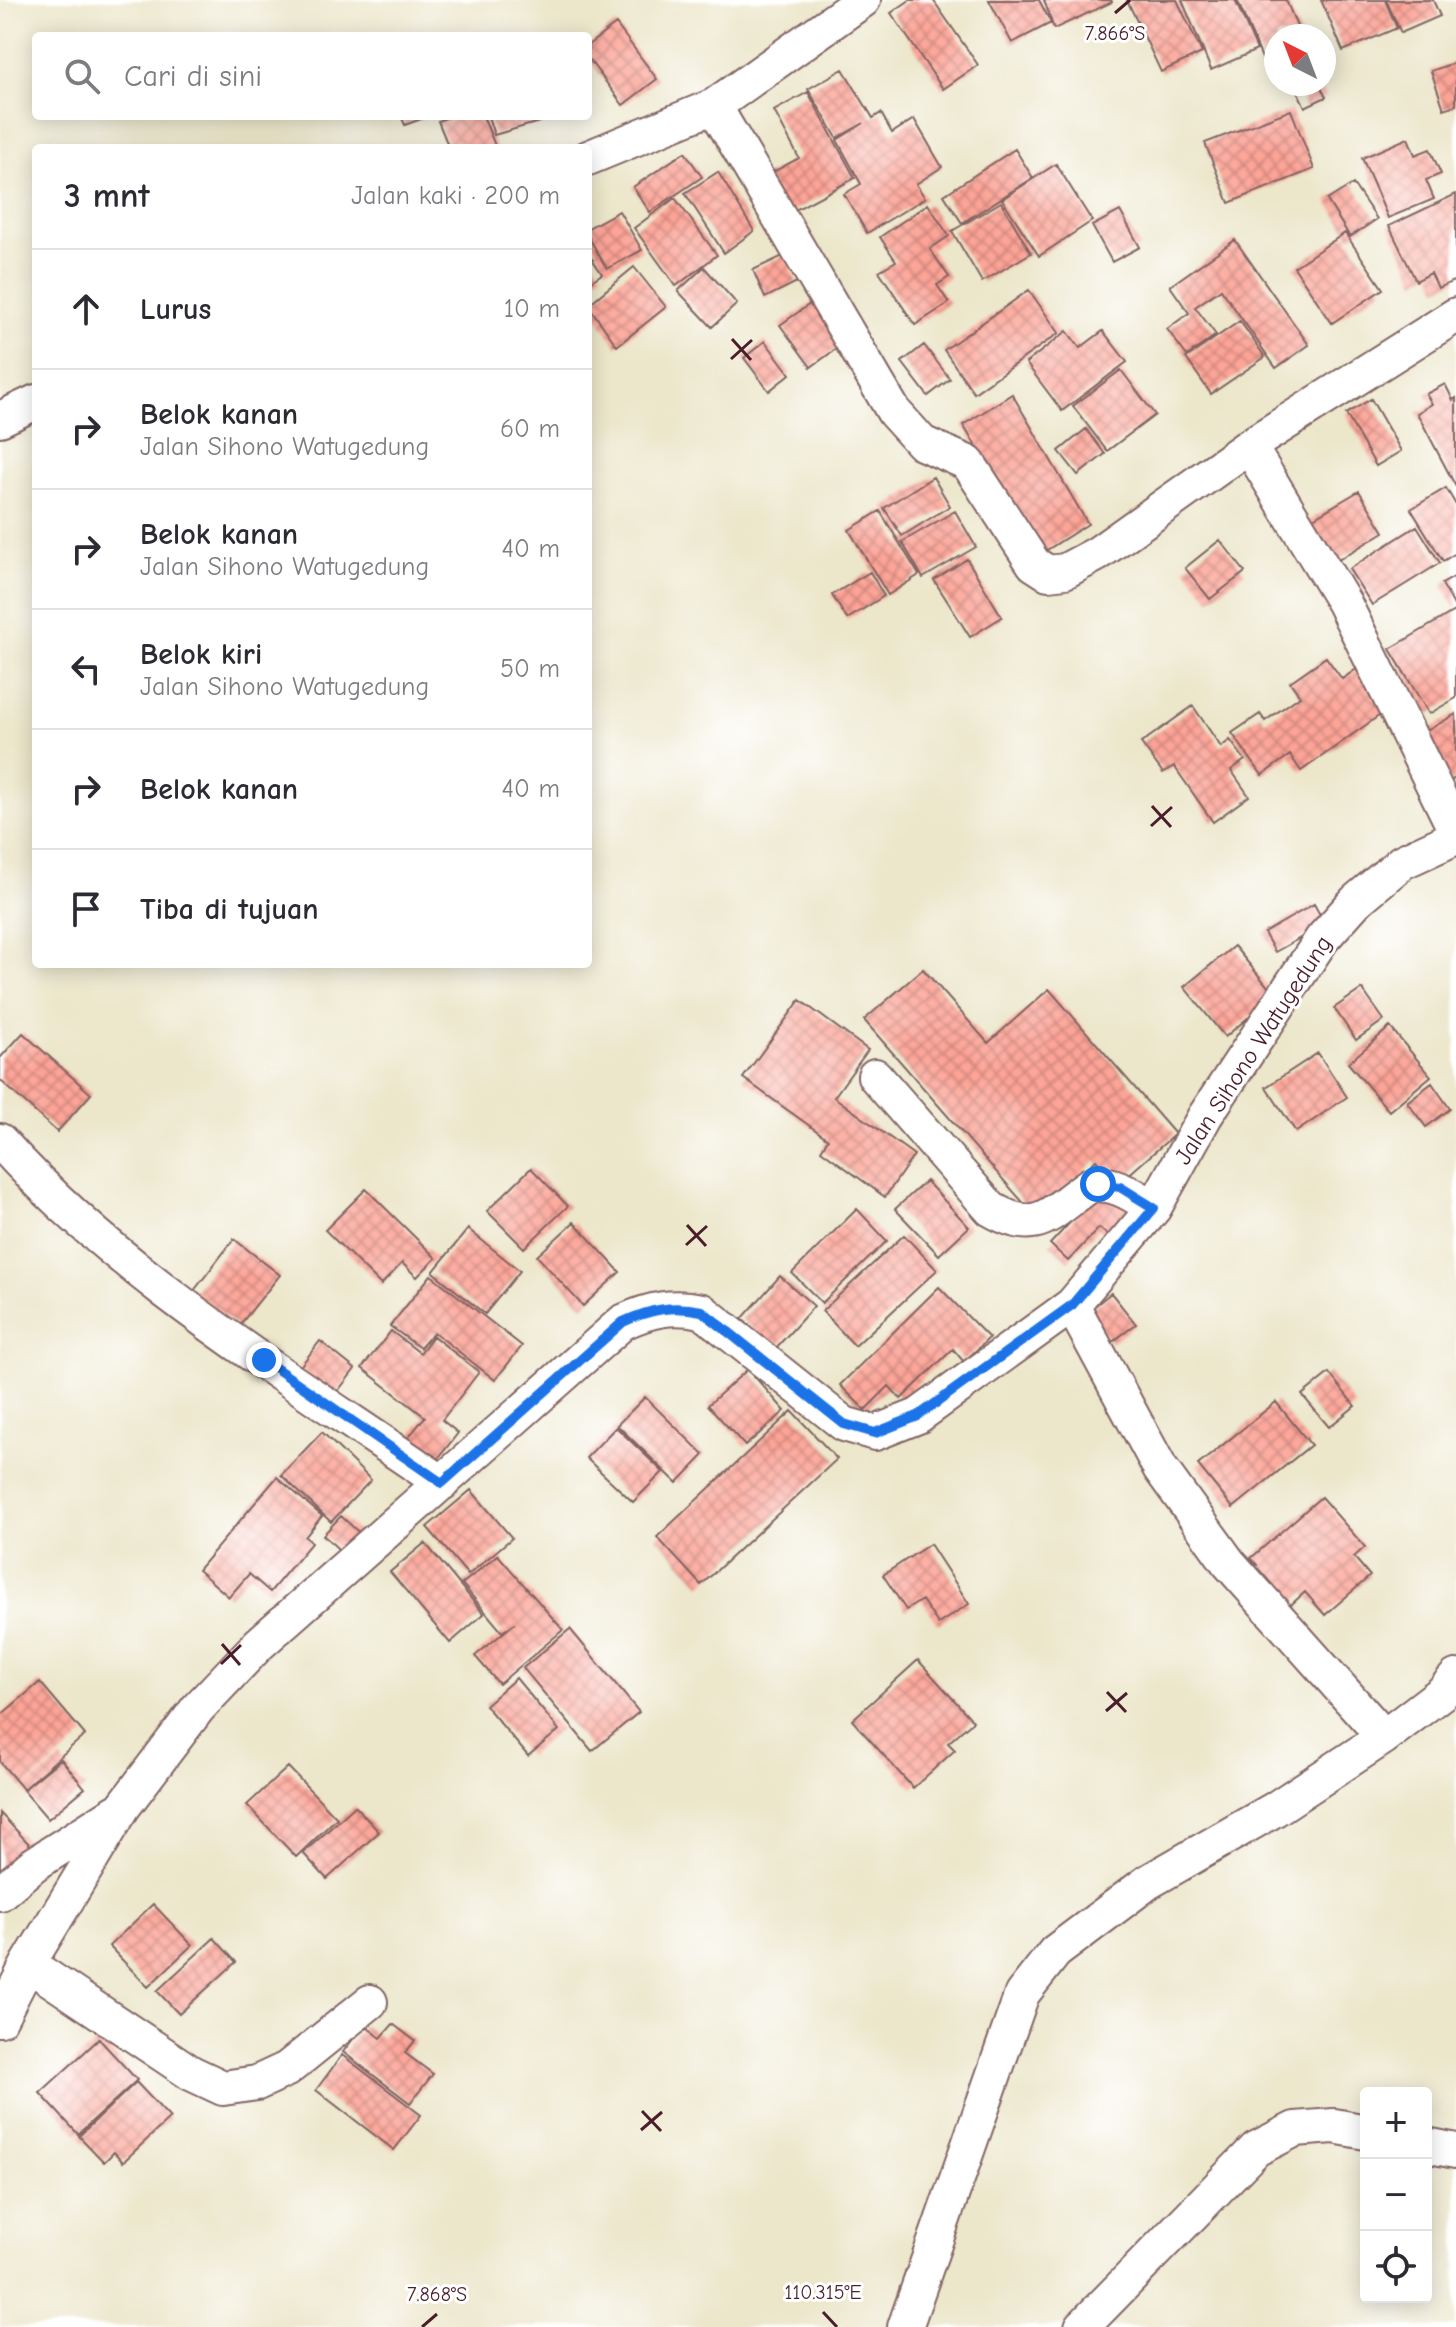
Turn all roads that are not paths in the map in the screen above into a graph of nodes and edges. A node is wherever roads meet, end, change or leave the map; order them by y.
1 (863, 0) edge
2 (714, 106) junction
3 (592, 156) edge
4 (1456, 315) edge
5 (32, 404) edge
6 (0, 419) edge
7 (1249, 446) junction
8 (1456, 834) edge
9 (875, 1076) dead end
10 (0, 1141) edge
11 (1154, 1208) junction
12 (1072, 1305) junction
13 (442, 1483) junction
14 (1456, 1677) edge
15 (1384, 1737) junction
16 (123, 1807) junction
17 (0, 1893) edge
18 (28, 1964) junction
19 (370, 2002) dead end
20 (0, 2019) edge
21 (1360, 2131) edge
22 (1432, 2146) edge
23 (1456, 2151) edge
24 (905, 2327) edge
25 (1082, 2327) edge

1 - 2 street
2 - 3 street
2 - 7 street
4 - 7 street
5 - 6 street
7 - 8 street
8 - 11 street, Jalan Sihono Watugedung
9 - 11 street
10 - 13 street
11 - 12 street, Jalan Sihono Watugedung
12 - 13 street, Jalan Sihono Watugedung
12 - 15 street
13 - 16 street, Jalan Sihono Watugedung
14 - 15 street
15 - 24 street
16 - 17 street
16 - 18 street, Jalan Sihono Watugedung
18 - 19 street
18 - 20 street, Jalan Sihono Watugedung
21 - 25 street
22 - 23 street

